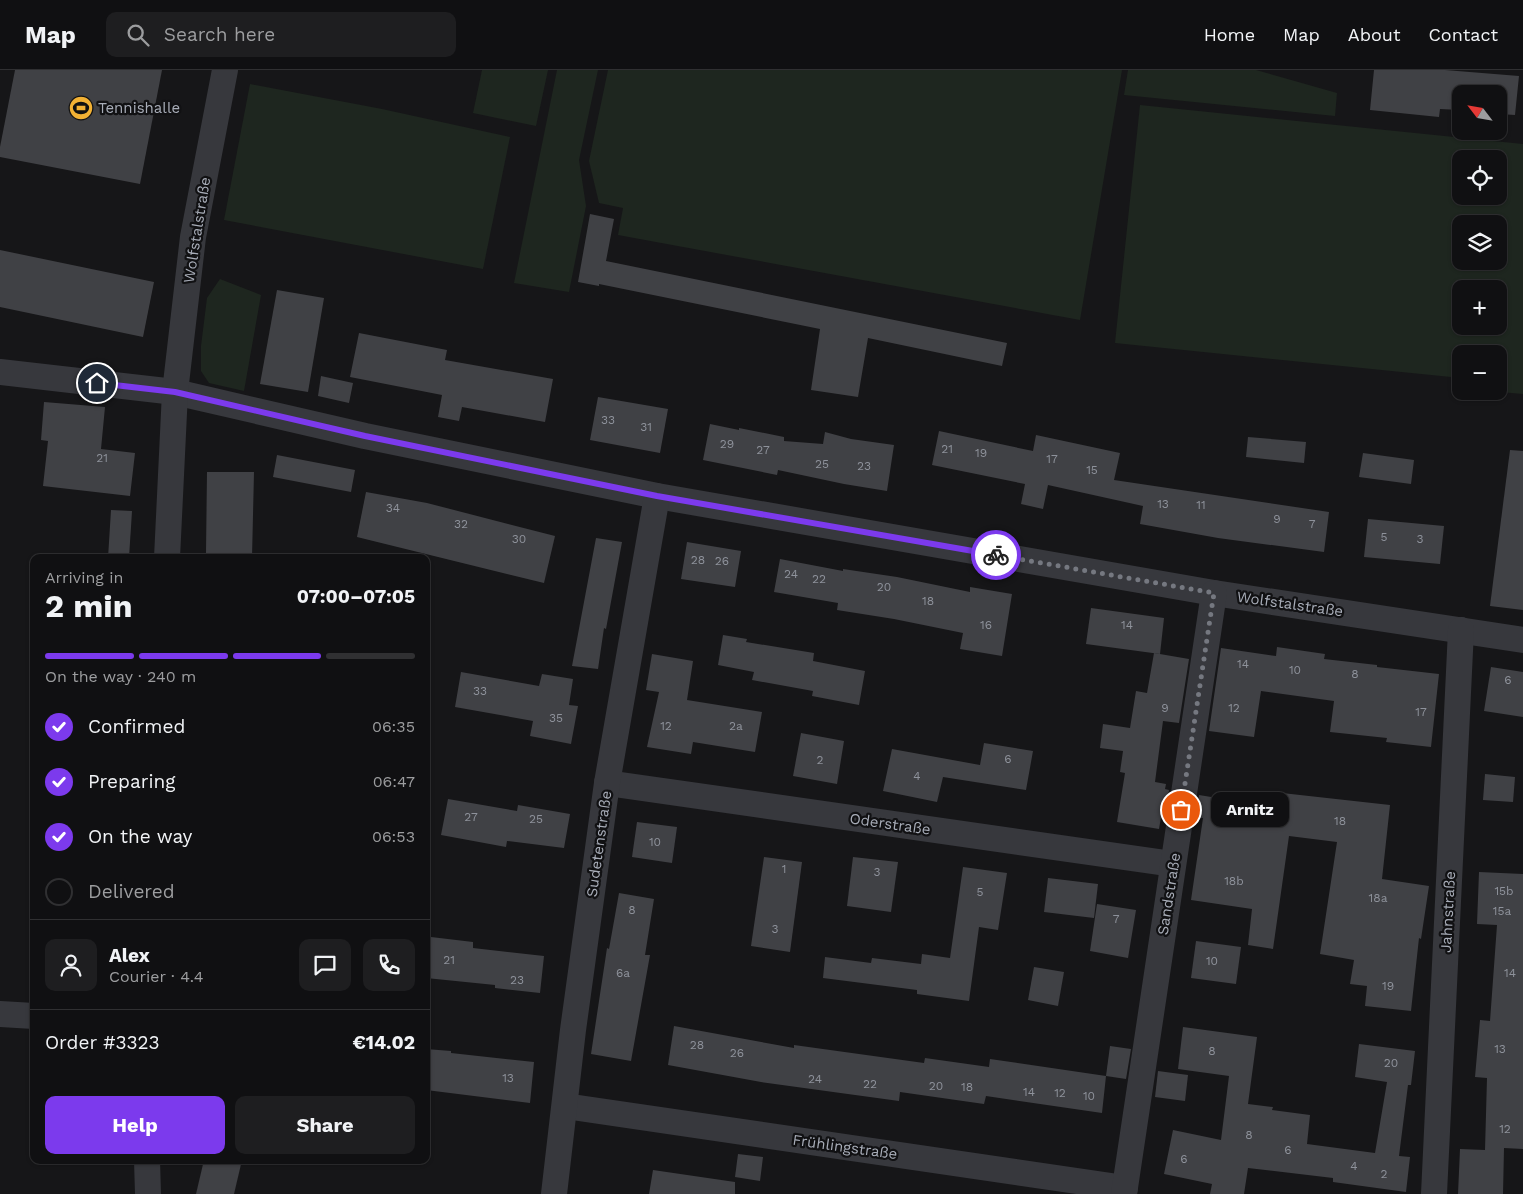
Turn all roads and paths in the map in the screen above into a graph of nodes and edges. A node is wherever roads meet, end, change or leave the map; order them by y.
1 (225, 70) edge
2 (0, 372) edge
3 (175, 392) junction
4 (657, 496) junction
5 (166, 554) edge
6 (1214, 593) junction
7 (1461, 630) junction
8 (1523, 640) edge
9 (607, 783) junction
10 (1173, 864) junction
11 (0, 1014) edge
12 (30, 1016) edge
13 (565, 1106) junction
14 (147, 1164) edge
15 (1124, 1191) edge
16 (148, 1194) edge
17 (554, 1194) edge
18 (1434, 1194) edge

1 - 3 street, Wolfstalstraße
2 - 3 street, Wolfstalstraße
3 - 4 street, Wolfstalstraße
3 - 5 street
4 - 6 street, Wolfstalstraße
4 - 9 street, Sudetenstraße
6 - 7 street, Wolfstalstraße
6 - 10 street, Sandstraße
7 - 8 street, Wolfstalstraße
7 - 18 street, Jahnstraße
9 - 10 street, Oderstraße
9 - 13 street, Sudetenstraße
10 - 15 street, Sandstraße
11 - 12 street
13 - 15 street, Frühlingstraße
13 - 17 street, Sudetenstraße
14 - 16 street

